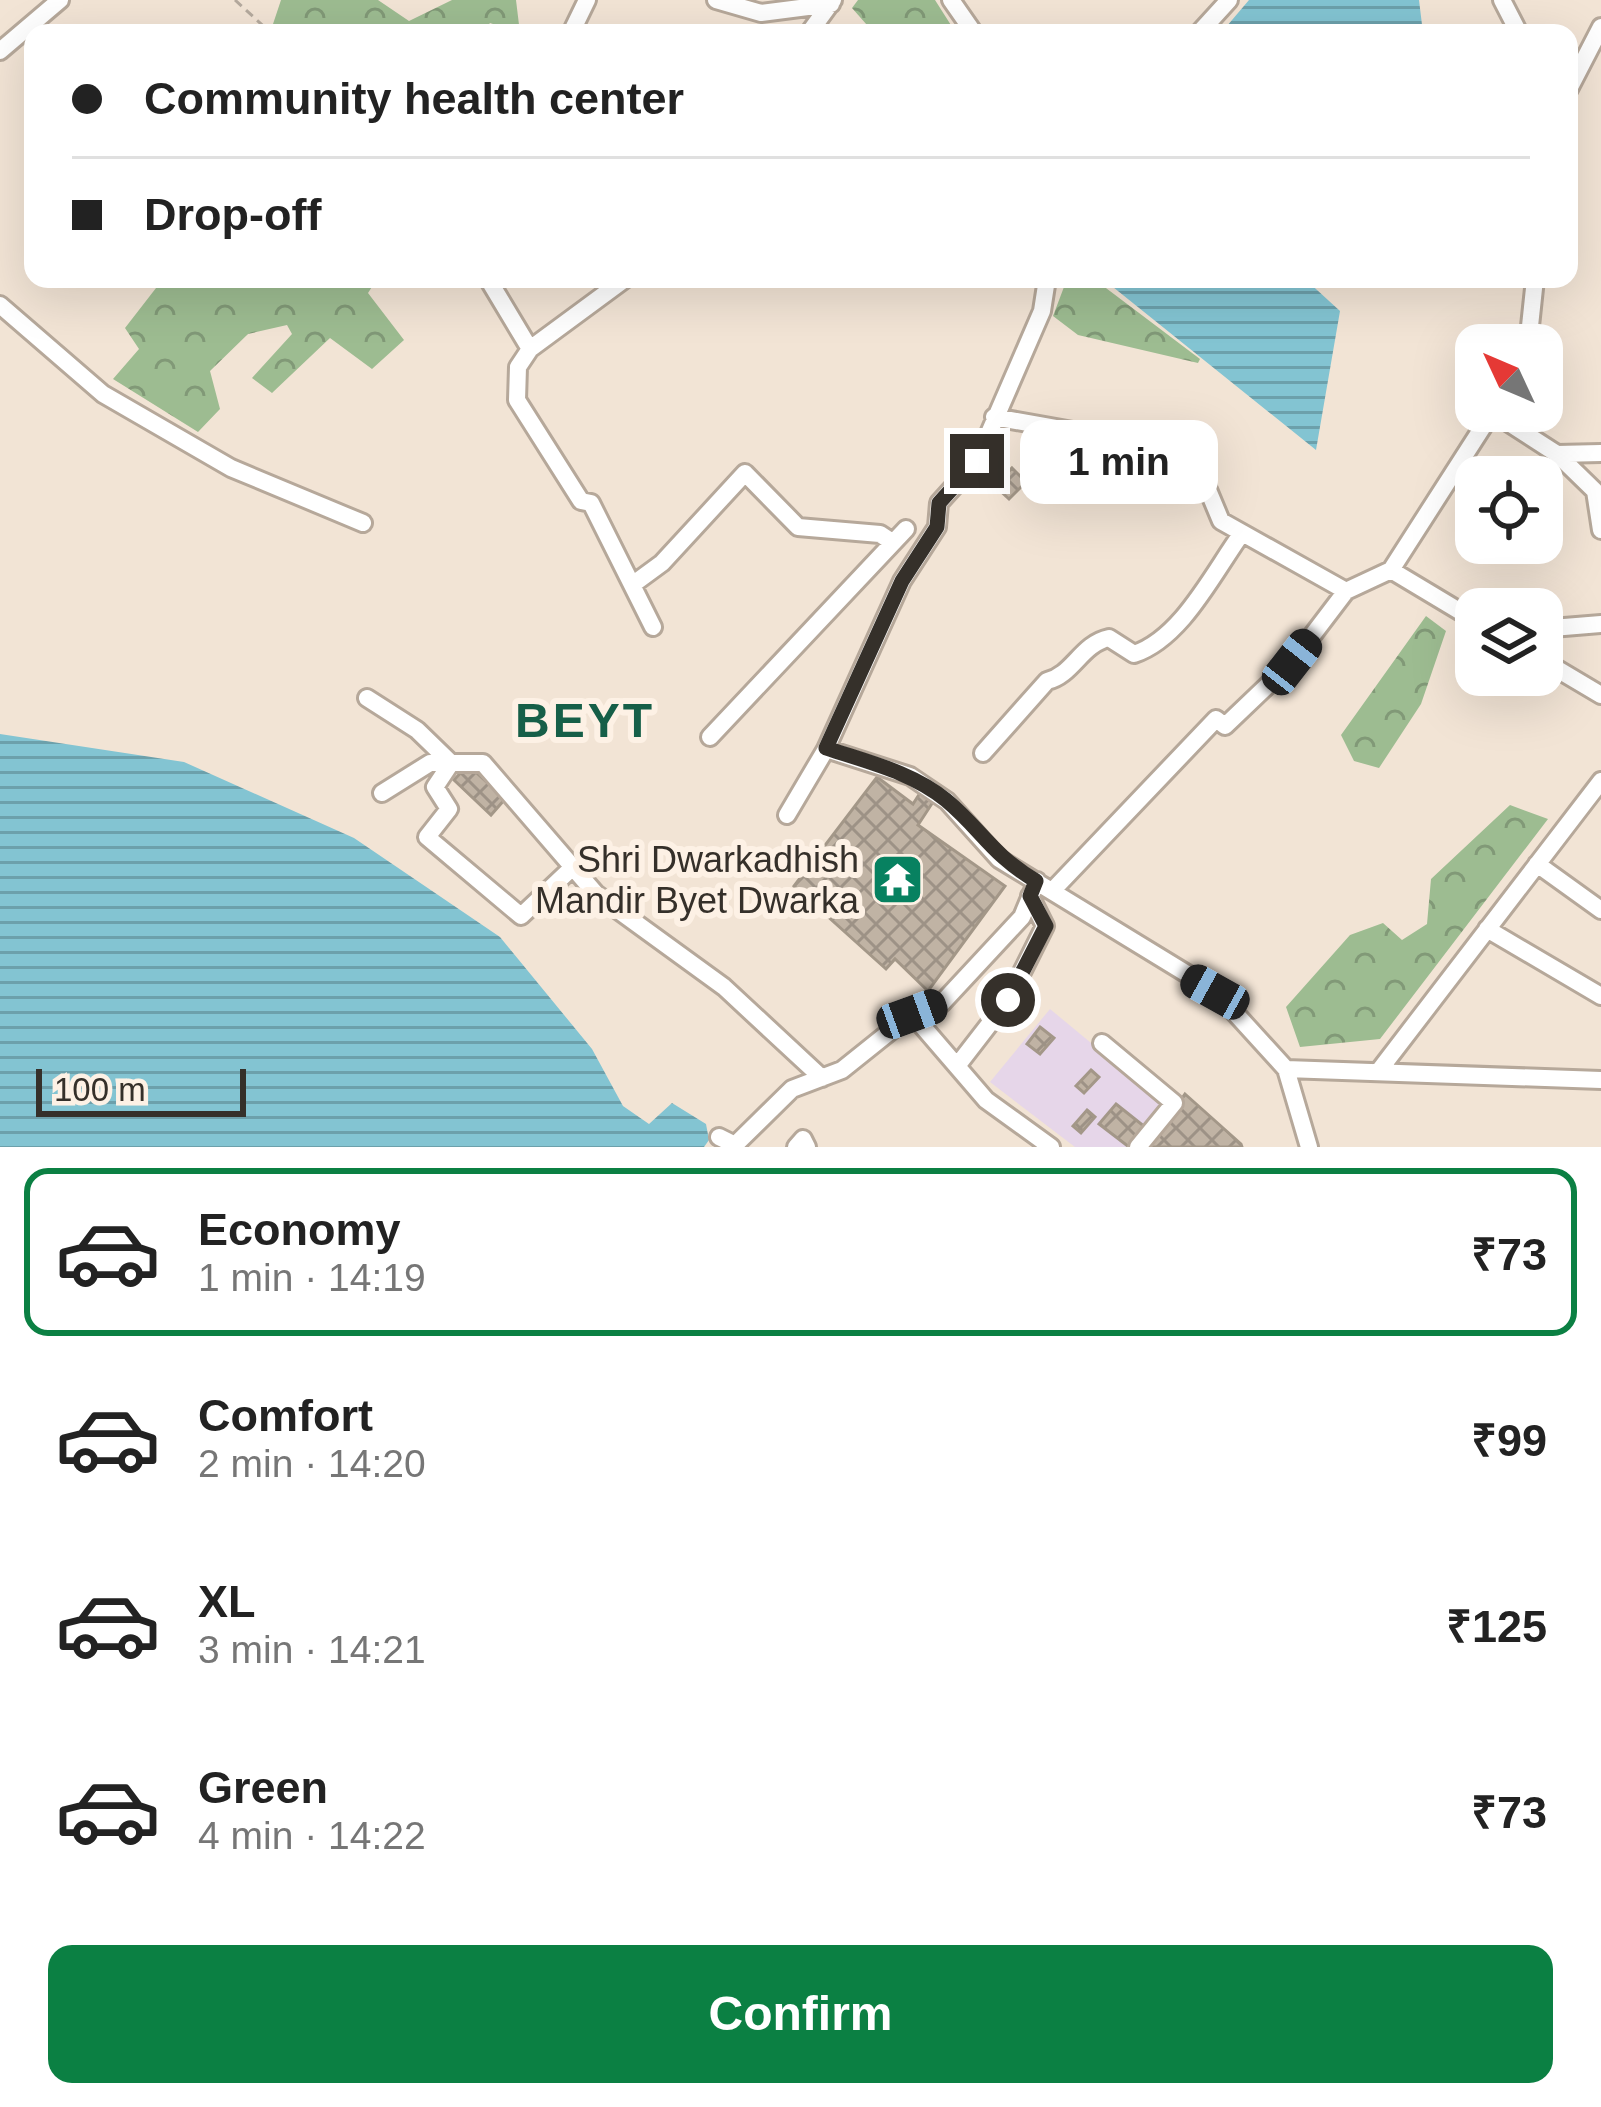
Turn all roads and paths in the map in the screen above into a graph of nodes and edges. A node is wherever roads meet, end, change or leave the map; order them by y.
1 (61, 0) edge
2 (236, 0) edge
3 (716, 0) edge
4 (1229, 0) edge
5 (832, 2) edge
6 (32, 24) edge
7 (262, 24) edge
8 (1207, 24) edge
9 (1601, 28) edge
10 (24, 31) edge
11 (0, 51) edge
12 (1578, 72) edge
13 (493, 288) edge
14 (614, 288) edge
15 (1046, 288) edge
16 (1534, 288) edge
17 (0, 305) edge
18 (1530, 324) edge
19 (530, 349) junction
20 (994, 417) junction
21 (1479, 432) edge
22 (1524, 432) edge
23 (1601, 452) edge
24 (1557, 454) junction
25 (363, 523) dead end
26 (1601, 530) edge
27 (1242, 533) junction
28 (1391, 570) junction
29 (632, 585) junction
30 (1346, 591) junction
31 (1455, 608) edge
32 (1601, 624) edge
33 (653, 627) dead end
34 (1563, 627) edge
35 (1563, 672) edge
36 (1601, 695) edge
37 (367, 698) dead end
38 (710, 737) dead end
39 (826, 748) junction
40 (983, 753) dead end
41 (451, 763) junction
42 (1601, 781) edge
43 (382, 793) dead end
44 (787, 815) dead end
45 (1538, 864) junction
46 (574, 866) junction
47 (1040, 888) junction
48 (1601, 910) edge
49 (1487, 929) junction
50 (1601, 996) edge
51 (912, 1014) junction
52 (1102, 1042) dead end
53 (1601, 1064) edge
54 (957, 1066) junction
55 (1286, 1069) junction
56 (1378, 1072) junction
57 (822, 1078) junction
58 (1580, 1079) junction
59 (1601, 1080) edge
60 (719, 1137) dead end
61 (796, 1147) edge
62 (807, 1147) edge
63 (1051, 1147) edge
64 (1138, 1147) edge
65 (1309, 1147) edge

1 - 6 street
2 - 7 path
3 - 5 street
4 - 8 street
9 - 12 street
10 - 11 street
13 - 19 street
14 - 19 street
15 - 20 street
16 - 18 street
17 - 25 street
19 - 29 street
20 - 27 street
20 - 39 street
21 - 28 street
22 - 24 street
23 - 24 street
24 - 26 street
27 - 30 street
27 - 40 street
28 - 30 street
28 - 31 street
29 - 33 street
29 - 38 street
30 - 47 street
32 - 34 street
35 - 36 street
37 - 41 street
39 - 44 street
39 - 47 street
41 - 43 street
41 - 46 street
41 - 46 street
42 - 45 street
45 - 48 street
45 - 49 street
46 - 57 street
47 - 51 street
47 - 54 street
47 - 55 street
49 - 50 street
49 - 56 street
51 - 54 street
51 - 57 street
52 - 64 street
53 - 58 street
54 - 63 street
55 - 56 street
55 - 65 street
56 - 58 street
57 - 60 street
58 - 59 street
61 - 62 street

